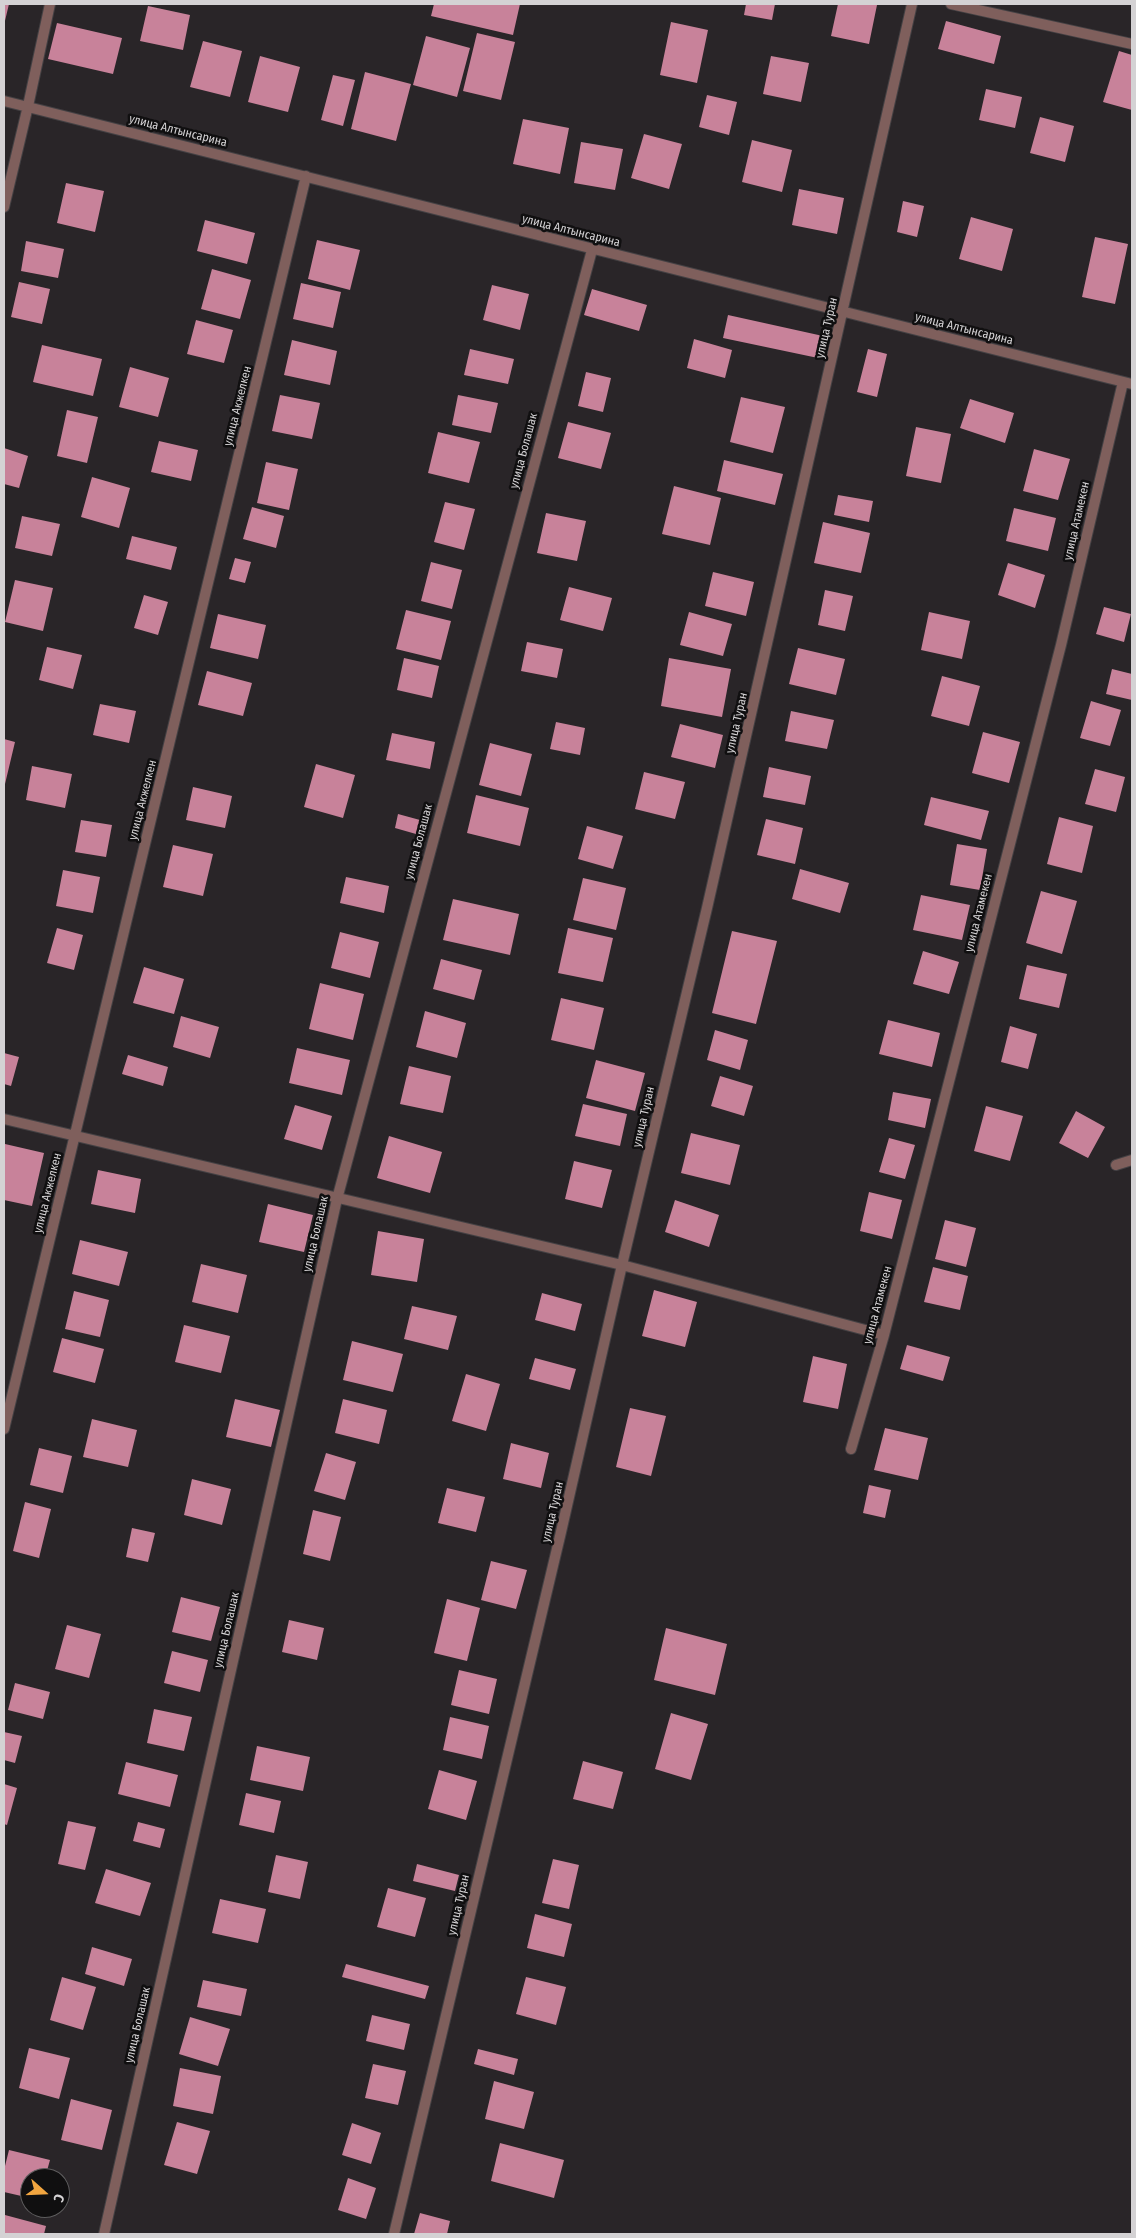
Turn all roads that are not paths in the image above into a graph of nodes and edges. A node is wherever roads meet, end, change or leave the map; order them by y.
1 (50, 4) edge
2 (912, 4) edge
3 (951, 4) edge
4 (1132, 44) edge
5 (4, 101) edge
6 (28, 106) junction
7 (306, 176) junction
8 (4, 207) edge
9 (592, 250) junction
10 (844, 312) junction
11 (1128, 383) edge
12 (4, 1120) edge
13 (75, 1135) junction
14 (1132, 1160) edge
15 (1116, 1165) dead end
16 (337, 1199) junction
17 (622, 1265) junction
18 (884, 1335) junction
19 (4, 1429) edge
20 (851, 1449) dead end
21 (104, 2234) edge
22 (394, 2234) edge

1 - 6 street
2 - 10 street, улица Туран
3 - 4 street
5 - 6 street, улица Алтынсарина
6 - 7 street, улица Алтынсарина
6 - 8 street
7 - 9 street, улица Алтынсарина
7 - 13 street, улица Акжелкен
9 - 10 street, улица Алтынсарина
9 - 16 street, улица Болашак
10 - 11 street, улица Алтынсарина
10 - 17 street, улица Туран
11 - 18 street, улица Атамекен
12 - 13 street
13 - 16 street
13 - 19 street, улица Акжелкен
14 - 15 street
16 - 17 street
16 - 21 street, улица Болашак
17 - 18 street
17 - 22 street, улица Туран
18 - 20 street, улица Атамекен

